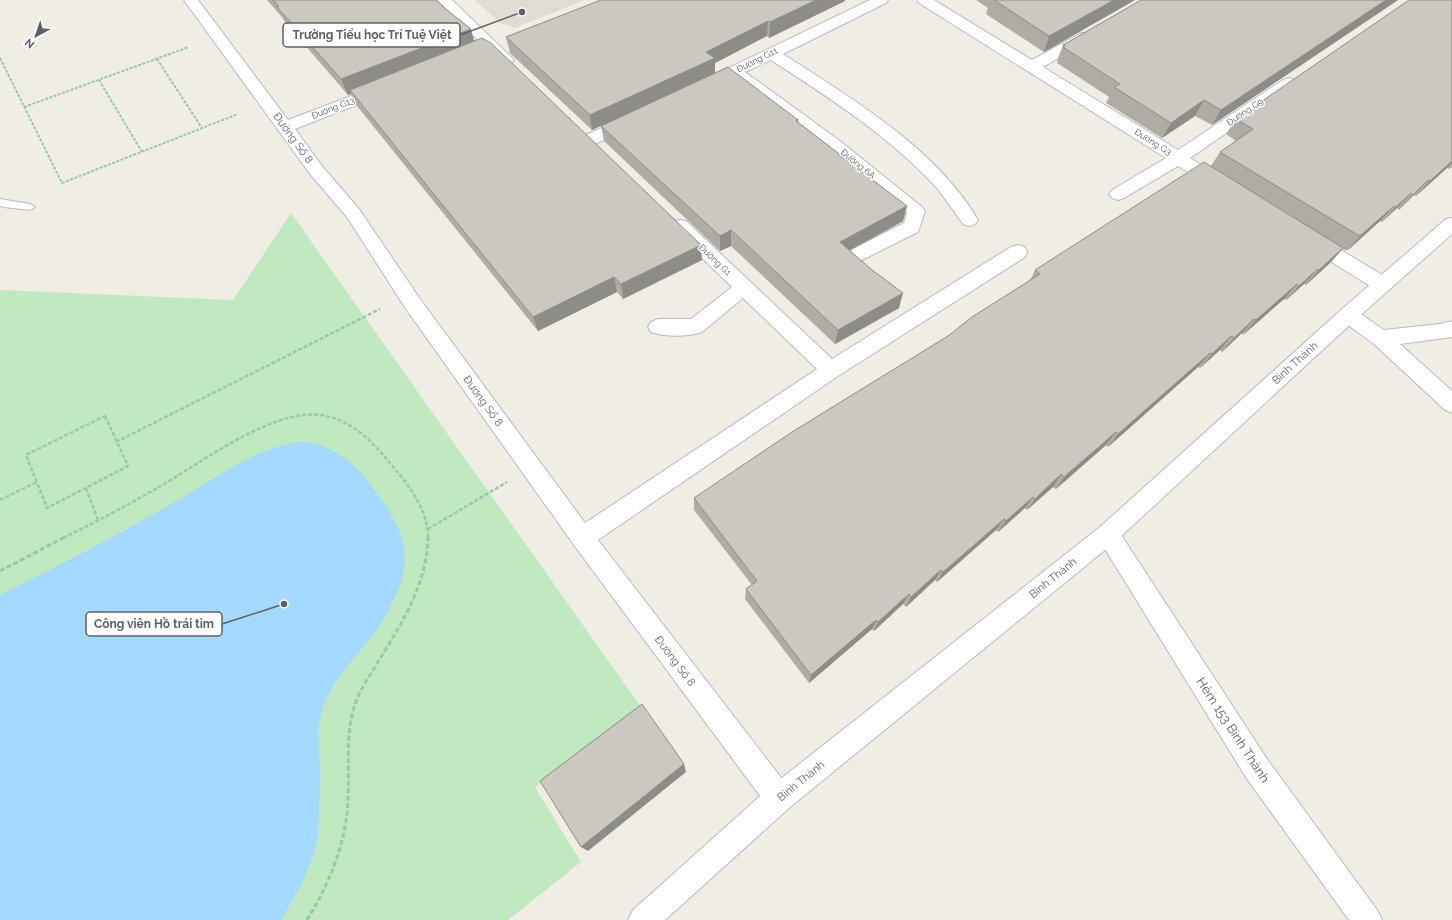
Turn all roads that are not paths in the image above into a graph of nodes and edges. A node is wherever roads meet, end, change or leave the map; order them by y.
1 (191, 0) edge
2 (444, 0) edge
3 (881, 0) edge
4 (924, 0) edge
5 (1100, 28) edge
6 (771, 52) junction
7 (1032, 67) junction
8 (735, 72) junction
9 (520, 74) edge
10 (1301, 74) edge
11 (396, 84) edge
12 (694, 91) edge
13 (645, 114) edge
14 (285, 127) junction
15 (589, 140) edge
16 (1178, 158) junction
17 (1231, 190) edge
18 (1118, 194) dead end
19 (0, 202) edge
20 (30, 207) dead end
21 (669, 216) edge
22 (969, 220) dead end
23 (1452, 224) edge
24 (1297, 231) edge
25 (1018, 252) dead end
26 (856, 256) edge
27 (1382, 284) junction
28 (744, 287) junction
29 (1348, 315) junction
30 (658, 327) dead end
31 (1452, 329) edge
32 (1381, 338) junction
33 (830, 370) junction
34 (1452, 404) edge
35 (1108, 534) junction
36 (582, 538) junction
37 (779, 798) junction
38 (643, 920) edge
39 (1367, 920) edge

1 - 14 street, Đường Số 8
2 - 9 street
3 - 6 street, Đường G11
4 - 7 street, Đường G3
5 - 7 street
6 - 8 street, Đường G11
6 - 22 street
7 - 16 street, Đường G3
8 - 12 street, Đường G11
8 - 26 street, Đường 6A
10 - 16 street, Đường G9
11 - 14 street, Đường G13
13 - 15 street
14 - 36 street, Đường Số 8
16 - 17 street, Đường G3
16 - 18 street, Đường G9
19 - 20 lane
21 - 28 street, Đường G1
23 - 27 street, Bình Thành
24 - 27 street
25 - 33 street
27 - 29 street, Bình Thành
28 - 30 street
28 - 33 street, Đường G1
29 - 32 street
29 - 35 street, Bình Thành
31 - 32 street
32 - 34 street
33 - 36 street
35 - 37 street, Bình Thành
35 - 39 street, Hẻm 153 Bình Thành
36 - 37 street, Đường Số 8
37 - 38 street, Bình Thành

